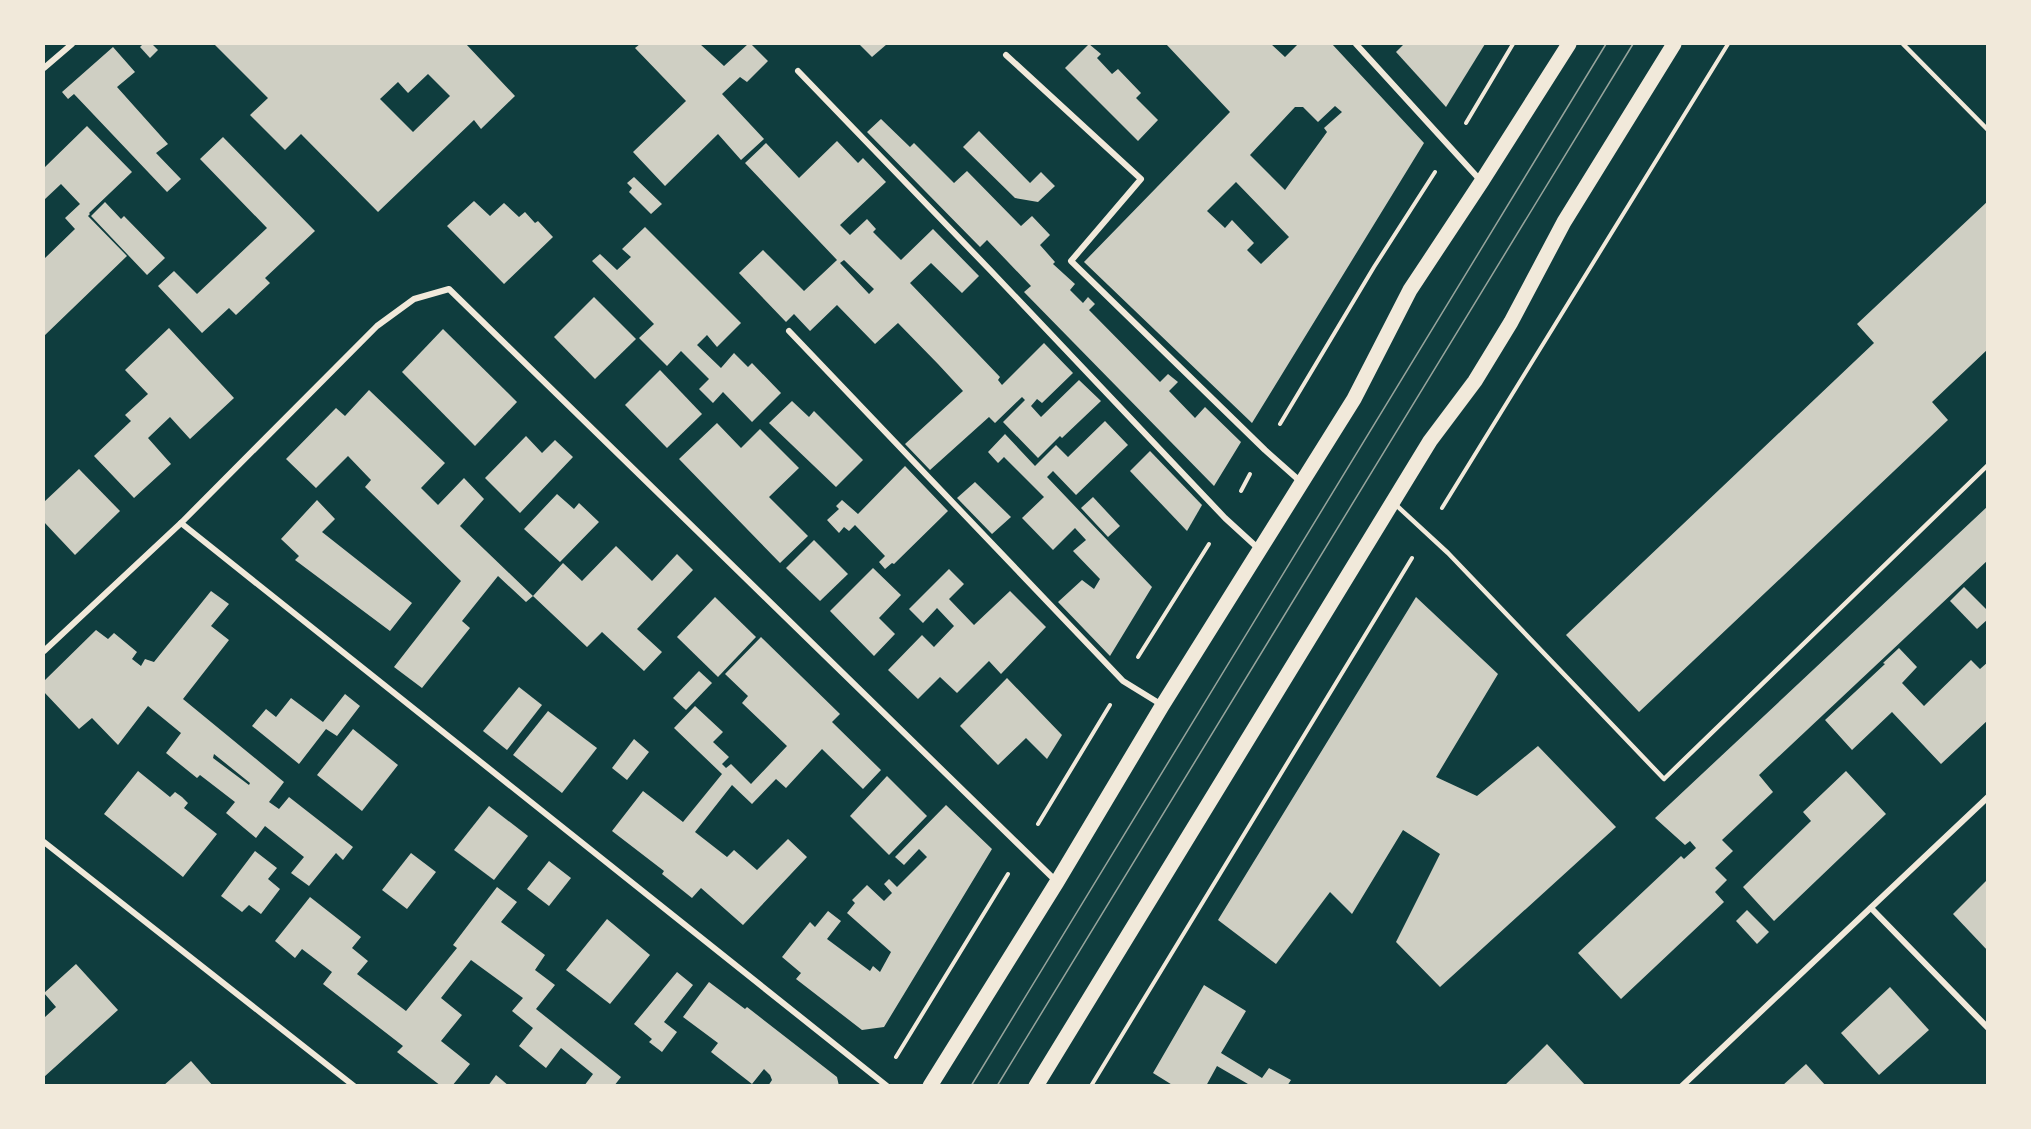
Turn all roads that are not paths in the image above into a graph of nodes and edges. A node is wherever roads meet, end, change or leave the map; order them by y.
1 (72, 44) edge
2 (1356, 44) edge
3 (1569, 44) edge
4 (1674, 44) edge
5 (1903, 44) edge
6 (1006, 55) dead end
7 (44, 68) edge
8 (798, 71) dead end
9 (1988, 130) edge
10 (1482, 181) junction
11 (789, 331) dead end
12 (1988, 465) edge
13 (1302, 482) junction
14 (1393, 502) junction
15 (181, 523) junction
16 (1260, 550) junction
17 (44, 651) edge
18 (1162, 706) junction
19 (1988, 797) edge
20 (44, 842) edge
21 (1057, 882) junction
22 (1870, 908) junction
23 (1988, 1028) edge
24 (884, 1083) edge
25 (354, 1086) edge
26 (930, 1086) edge
27 (1036, 1086) edge
28 (1682, 1086) edge

1 - 7 street
2 - 10 street
3 - 10 main road
4 - 14 main road
5 - 9 lane
6 - 13 street
8 - 16 street
10 - 13 main road
11 - 18 street
12 - 14 lane
13 - 16 main road
14 - 27 main road
15 - 17 street
15 - 21 street
15 - 24 street
16 - 18 main road
18 - 21 main road
19 - 22 street
20 - 25 street
21 - 26 main road
22 - 23 street
22 - 28 street

